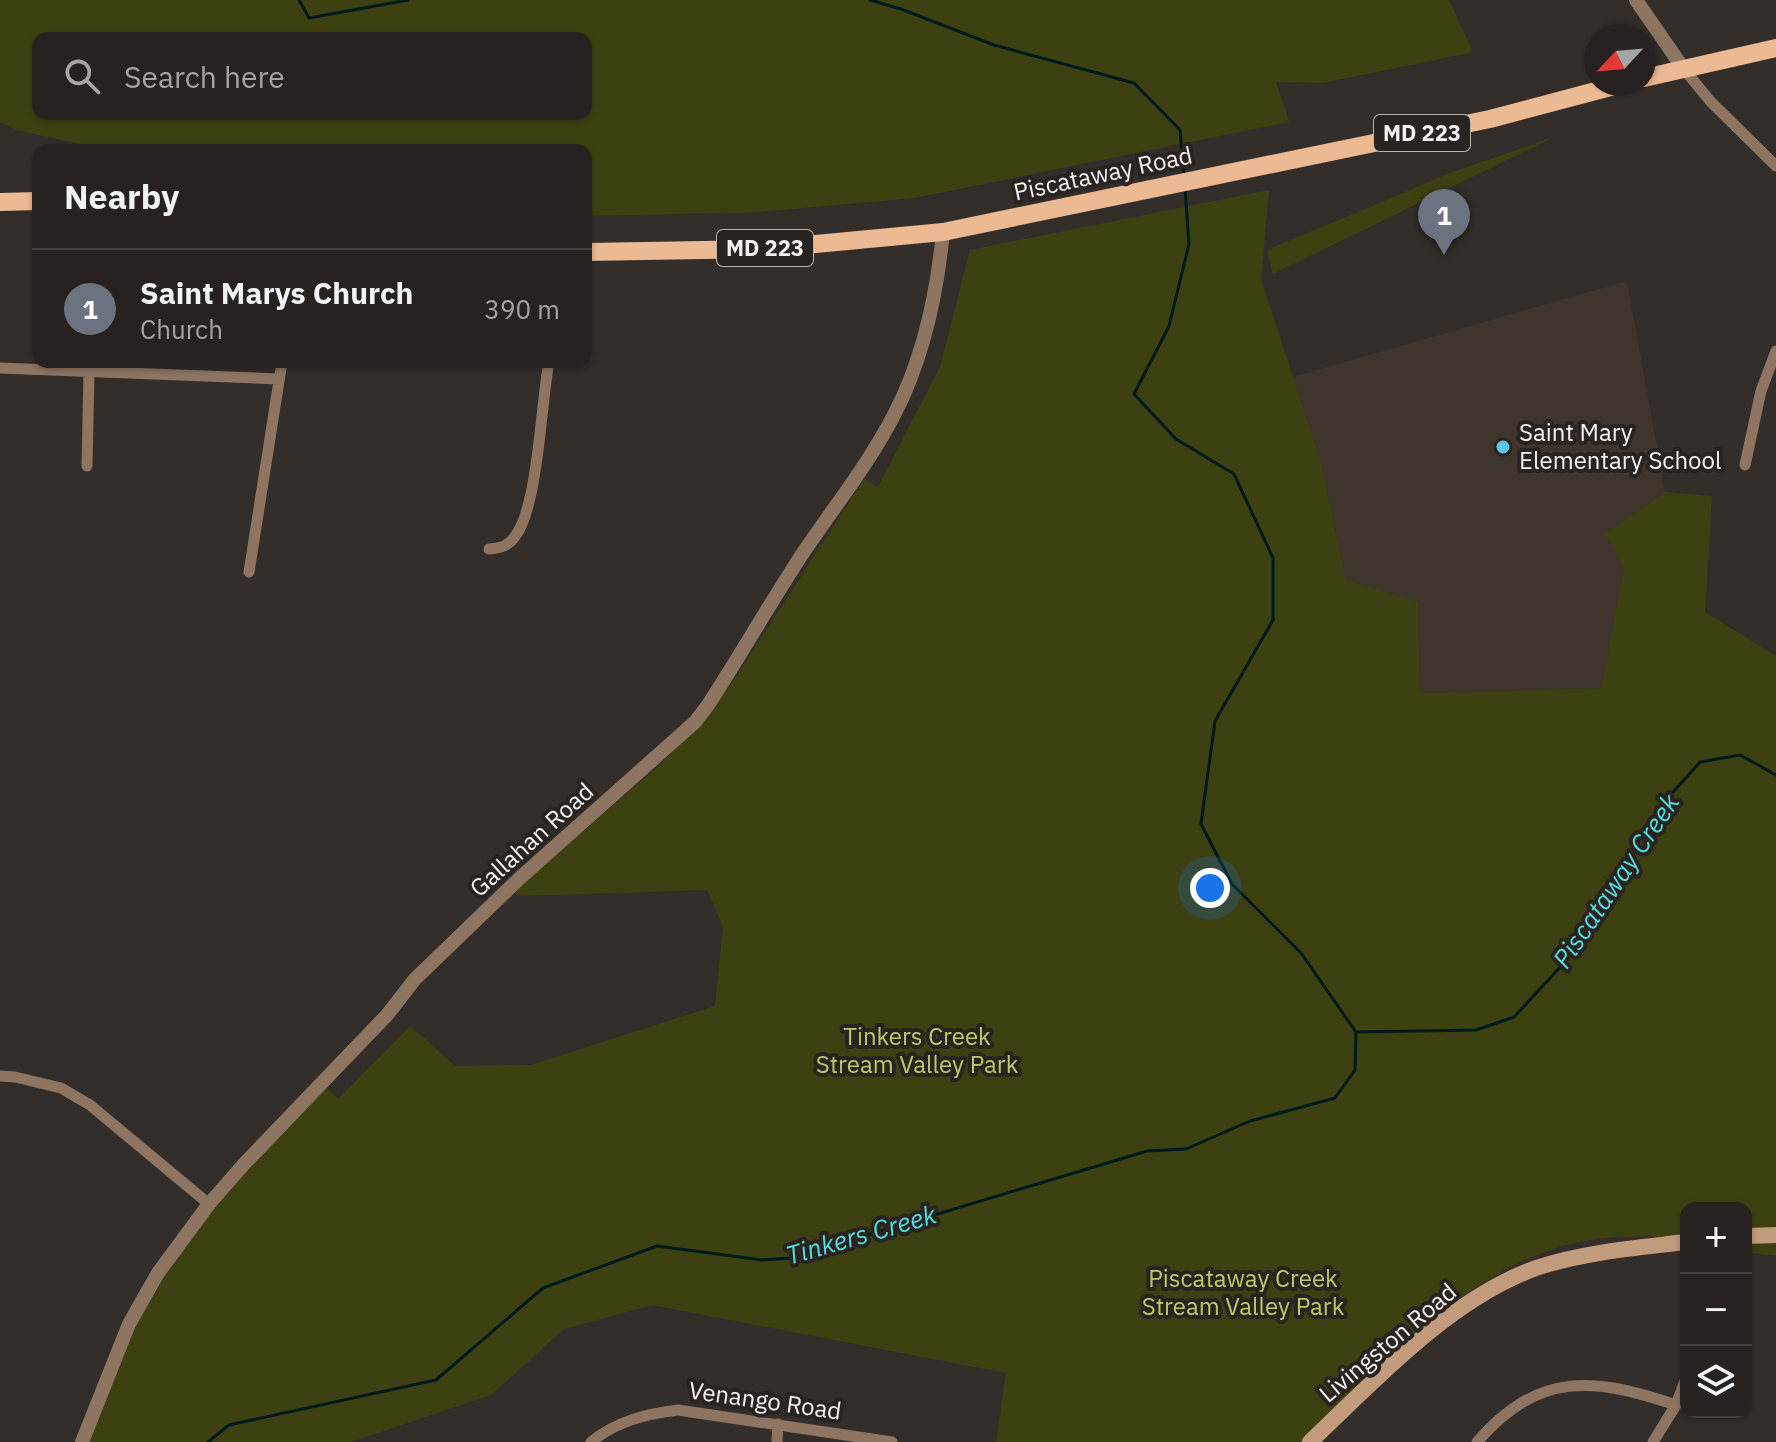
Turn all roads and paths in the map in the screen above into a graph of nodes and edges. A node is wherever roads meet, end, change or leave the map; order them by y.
1 (1636, 0) edge
2 (1776, 48) edge
3 (1683, 68) junction
4 (1656, 75) edge
5 (1584, 94) edge
6 (1776, 166) edge
7 (32, 201) edge
8 (0, 202) edge
9 (943, 232) junction
10 (592, 252) edge
11 (1776, 351) edge
12 (0, 368) edge
13 (281, 368) edge
14 (548, 368) edge
15 (89, 372) junction
16 (279, 379) junction
17 (1745, 465) dead end
18 (87, 466) dead end
19 (489, 549) dead end
20 (249, 572) dead end
21 (0, 1076) edge
22 (209, 1204) junction
23 (1776, 1235) edge
24 (1752, 1236) edge
25 (1680, 1243) edge
26 (1680, 1394) edge
27 (1676, 1405) junction
28 (778, 1424) junction
29 (82, 1442) edge
30 (591, 1442) edge
31 (777, 1442) edge
32 (892, 1442) edge
33 (1310, 1442) edge
34 (1477, 1442) edge
35 (1653, 1442) edge

1 - 3 street
2 - 3 main road
3 - 4 main road
3 - 6 street
5 - 9 main road, Piscataway Road / MD 223
7 - 8 main road
9 - 10 main road, Piscataway Road / MD 223
9 - 22 street, Gallahan Road
11 - 17 street
12 - 15 street
13 - 16 street
14 - 19 street
15 - 16 street
15 - 18 street
16 - 20 street
21 - 22 street
22 - 29 street, Gallahan Road
23 - 24 main road
25 - 33 main road, Livingston Road
26 - 27 street
27 - 34 street
27 - 35 street
28 - 30 street, Venango Road
28 - 31 street
28 - 32 street, Venango Road

